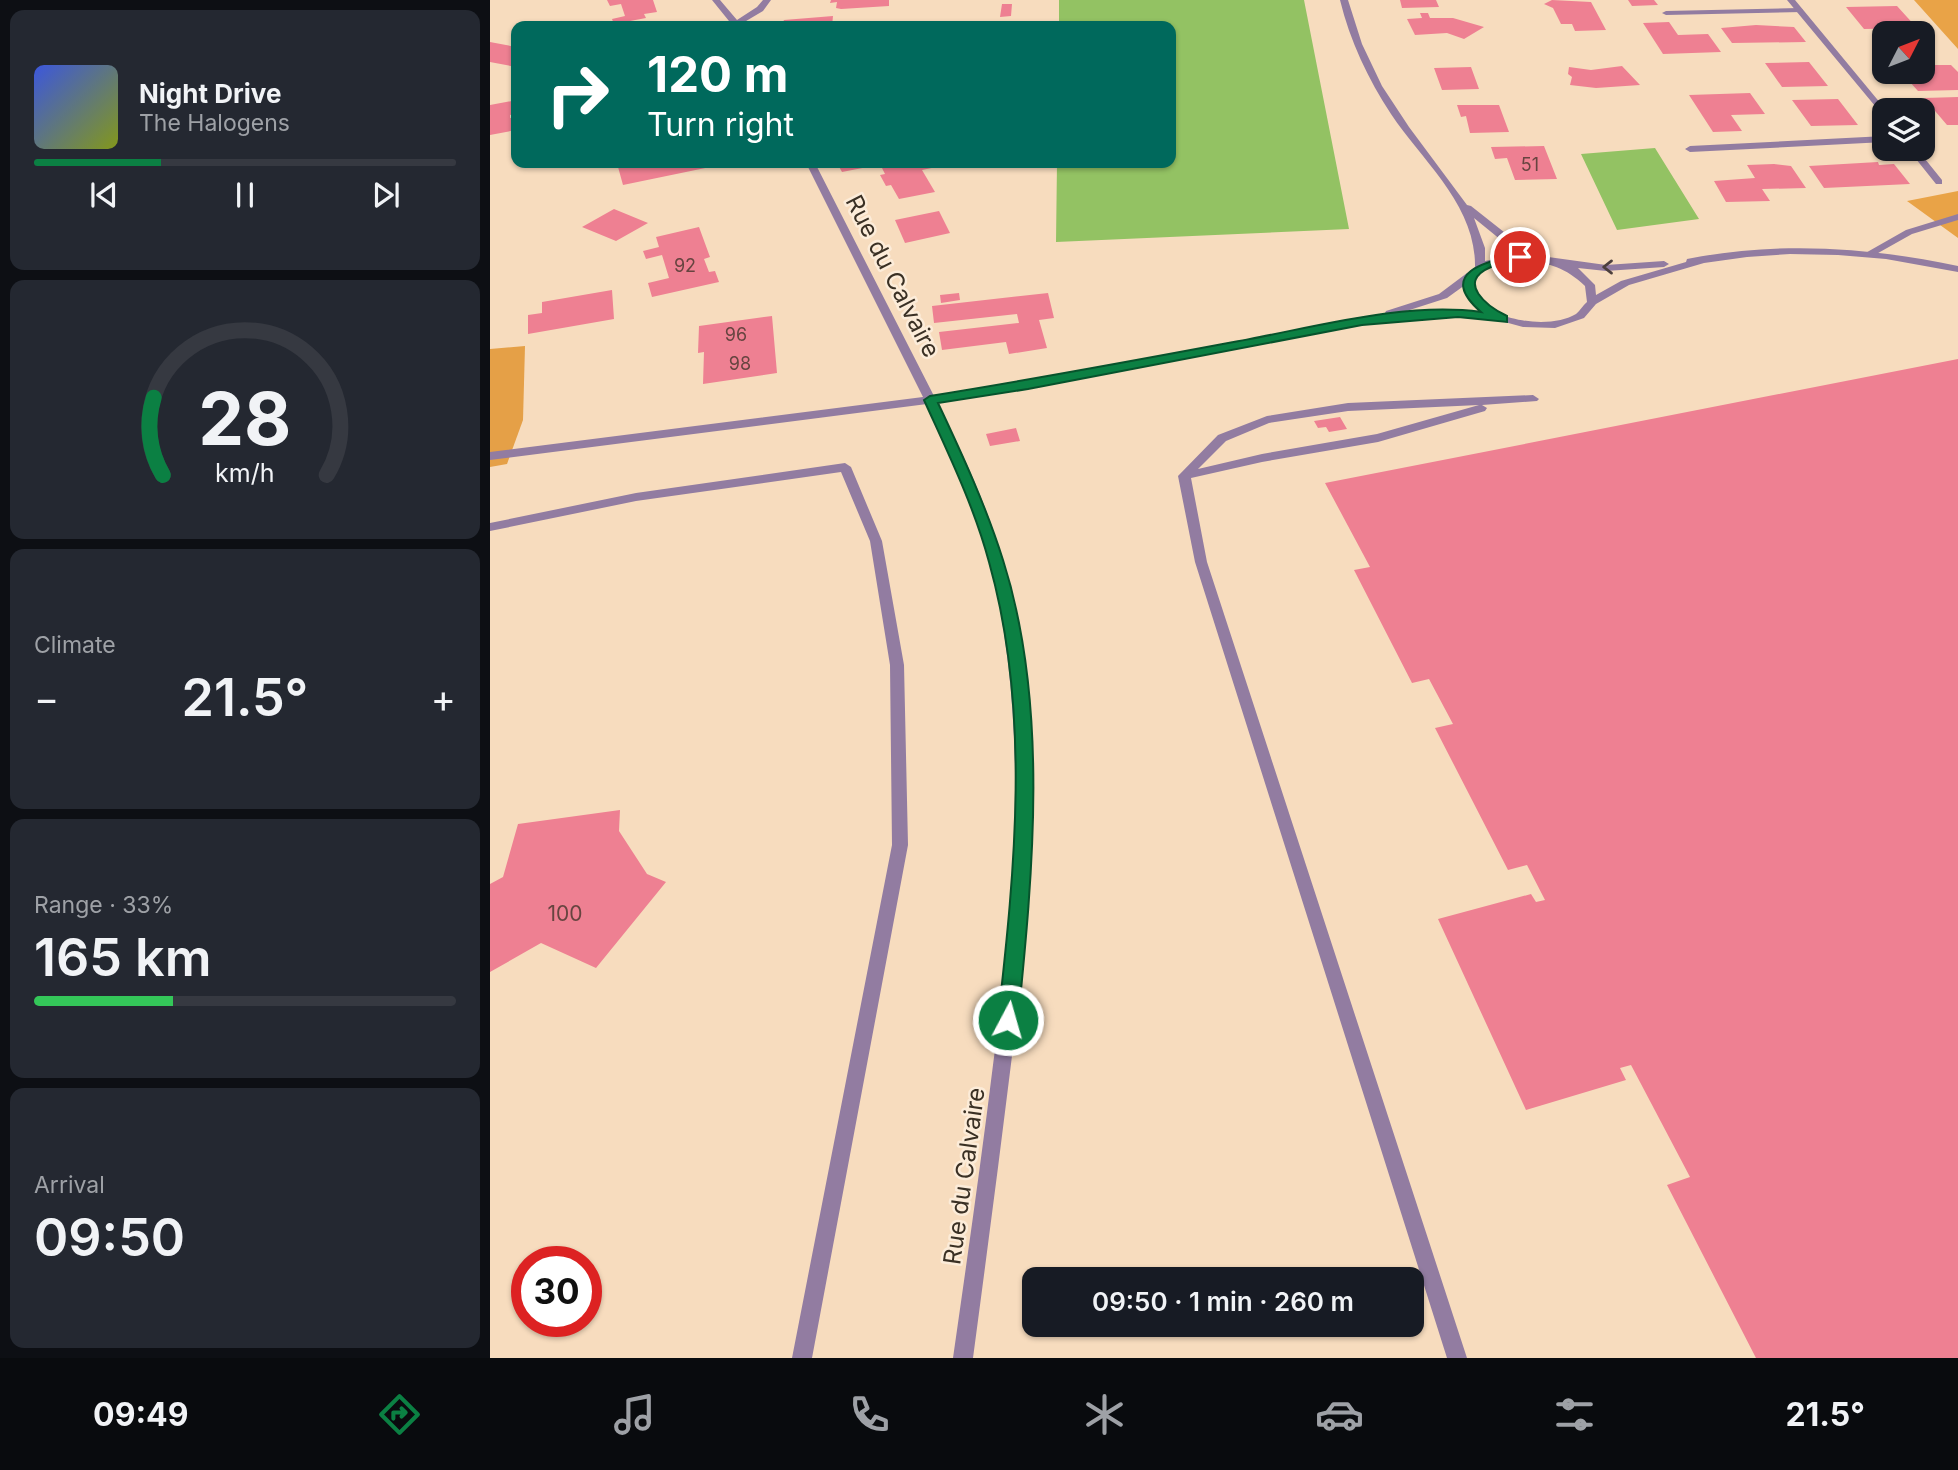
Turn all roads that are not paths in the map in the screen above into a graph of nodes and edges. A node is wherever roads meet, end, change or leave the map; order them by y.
1 (716, 0) edge
2 (766, 0) edge
3 (1344, 0) edge
4 (1791, 0) edge
5 (1799, 10) junction
6 (1666, 13) dead end
7 (734, 21) edge
8 (743, 21) edge
9 (1872, 99) edge
10 (1872, 140) edge
11 (1690, 149) dead end
12 (1922, 161) edge
13 (813, 168) edge
14 (1939, 182) dead end
15 (1454, 194) junction
16 (1958, 217) edge
17 (1867, 255) junction
18 (1700, 261) junction
19 (1553, 262) junction
20 (1480, 268) junction
21 (1958, 270) edge
22 (1471, 278) junction
23 (1592, 302) junction
24 (1503, 319) junction
25 (1362, 321) junction
26 (1533, 399) dead end
27 (930, 400) junction
28 (1499, 402) junction
29 (490, 456) edge
30 (1184, 476) junction
31 (490, 527) edge
32 (802, 1358) edge
33 (963, 1358) edge
34 (1457, 1358) edge

1 - 7 street
2 - 8 street
3 - 15 street
4 - 5 street
5 - 6 street
5 - 9 street
10 - 11 street
12 - 14 street
13 - 27 street, Rue du Calvaire
15 - 19 street
15 - 20 street
16 - 17 street
17 - 18 street
17 - 21 street
18 -> 19 street
18 - 23 street
19 - 20 street
19 - 23 street
20 - 22 street
22 - 24 street
22 - 25 street
23 - 24 street
24 - 25 street
25 - 27 street
26 - 28 street
27 - 29 street
27 - 33 street, Rue du Calvaire
28 - 30 street
28 - 30 street
30 - 34 street
31 - 32 street

